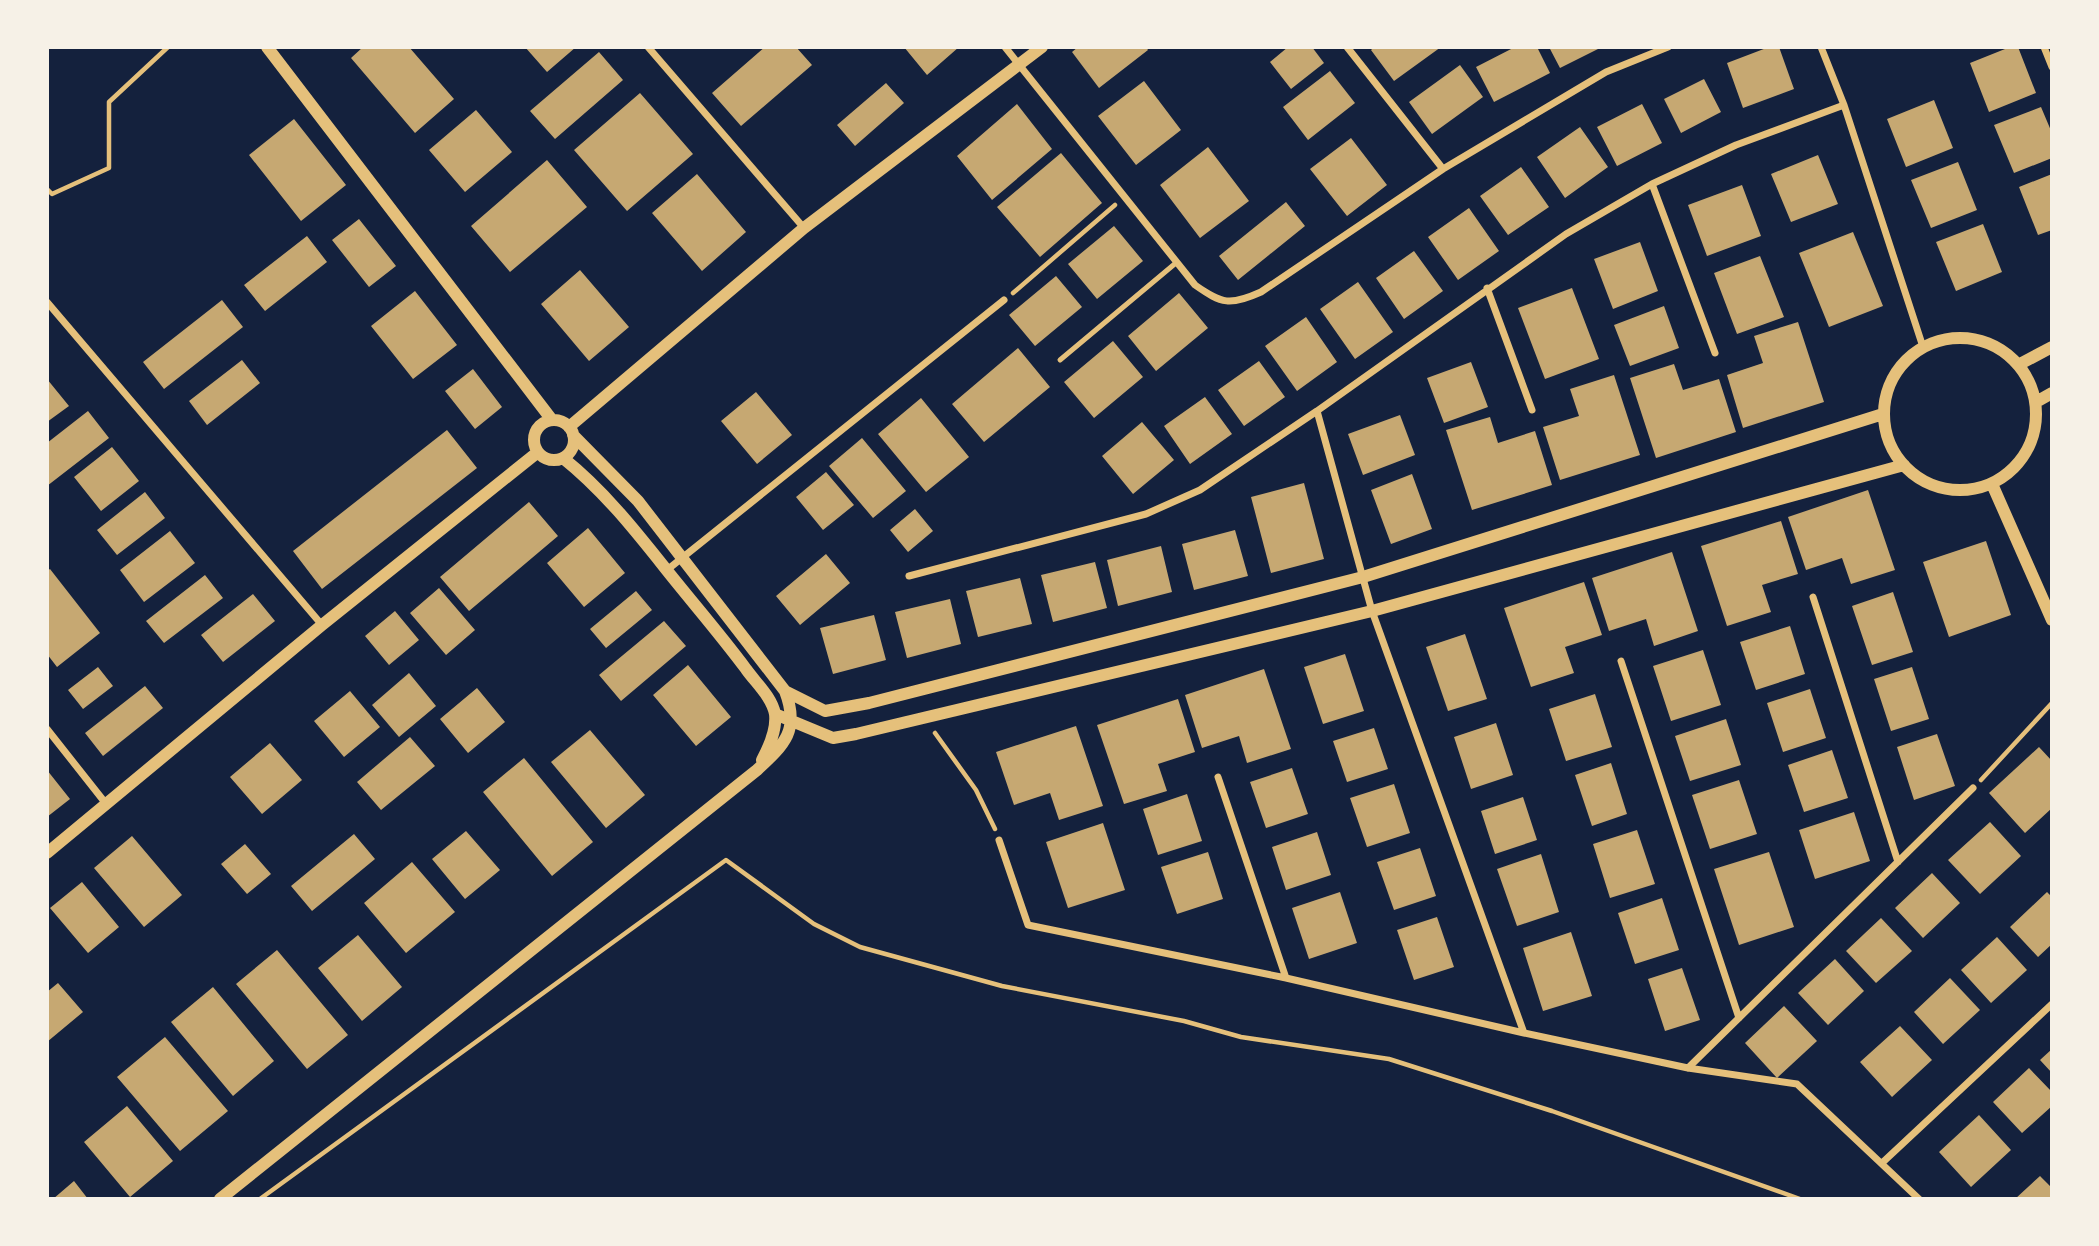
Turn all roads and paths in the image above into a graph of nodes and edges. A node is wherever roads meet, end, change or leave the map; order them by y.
1 (167, 47) edge
2 (267, 47) edge
3 (648, 47) edge
4 (1005, 47) edge
5 (1042, 47) edge
6 (1347, 47) edge
7 (1668, 47) edge
8 (1821, 47) edge
9 (2044, 47) edge
10 (1019, 64) junction
11 (2052, 67) edge
12 (1844, 105) junction
13 (1443, 169) junction
14 (1652, 184) junction
15 (47, 188) edge
16 (1125, 197) junction
17 (804, 228) junction
18 (1177, 262) junction
19 (1487, 288) junction
20 (1004, 300) joint
21 (47, 302) edge
22 (1923, 347) junction
23 (2052, 347) edge
24 (1715, 353) dead end
25 (1060, 360) dead end
26 (2018, 365) junction
27 (2052, 394) edge
28 (2036, 402) junction
29 (1532, 410) dead end
30 (1317, 411) junction
31 (1883, 414) junction
32 (552, 420) junction
33 (571, 431) junction
34 (538, 452) junction
35 (563, 458) junction
36 (1904, 465) junction
37 (1992, 484) junction
38 (683, 558) junction
39 (667, 570) junction
40 (909, 576) dead end
41 (1363, 577) junction
42 (1813, 597) dead end
43 (1372, 611) junction
44 (2052, 620) edge
45 (322, 625) junction
46 (1621, 661) dead end
47 (785, 691) junction
48 (2052, 702) edge
49 (775, 714) junction
50 (930, 717) junction
51 (792, 721) junction
52 (47, 729) edge
53 (757, 770) junction
54 (1218, 777) dead end
55 (1973, 788) joint
56 (107, 805) junction
57 (999, 839) joint
58 (47, 853) edge
59 (1898, 862) junction
60 (1286, 978) junction
61 (2052, 1003) edge
62 (1739, 1018) junction
63 (1524, 1033) junction
64 (1688, 1068) junction
65 (1881, 1163) junction
66 (220, 1199) edge
67 (260, 1199) edge
68 (1800, 1199) edge
69 (1919, 1199) edge

1 - 15 path
2 - 32 street
3 - 17 street
4 - 10 street
5 - 10 street
6 - 13 street
7 - 13 street
8 - 12 street
9 - 11 street
10 - 16 street
10 - 17 street
12 - 14 street
12 - 22 street
13 - 18 street
14 - 19 street
14 - 24 street
16 - 18 street
16 - 20 path
17 - 33 street
18 - 25 lane
19 - 29 street
19 - 30 street
20 - 38 street
21 - 45 street
22 - 26 street
22 - 31 street
23 - 26 street
26 - 28 street
27 - 28 street
28 - 37 street
30 - 40 street
30 - 41 street
31 - 36 street
31 - 41 street
32 - 33 street
32 - 34 street
33 - 35 street
33 - 38 street
34 - 35 street
34 - 45 street
35 - 39 street
36 - 37 street
36 - 43 street
37 - 44 street
38 - 39 street
38 - 47 street
39 - 49 street
41 - 43 street
41 - 47 street
42 - 59 street
43 - 50 street
43 - 63 street
45 - 56 street
46 - 62 street
47 - 51 street
48 - 55 path
49 - 51 street
49 - 53 street
50 - 51 street
50 - 57 path
51 - 53 street
52 - 56 street
53 - 66 street
54 - 60 street
55 - 59 street
56 - 58 street
57 - 60 street
59 - 62 street
60 - 63 street
61 - 65 street
62 - 64 street
63 - 64 street
64 - 65 street
65 - 69 street
67 - 68 path

